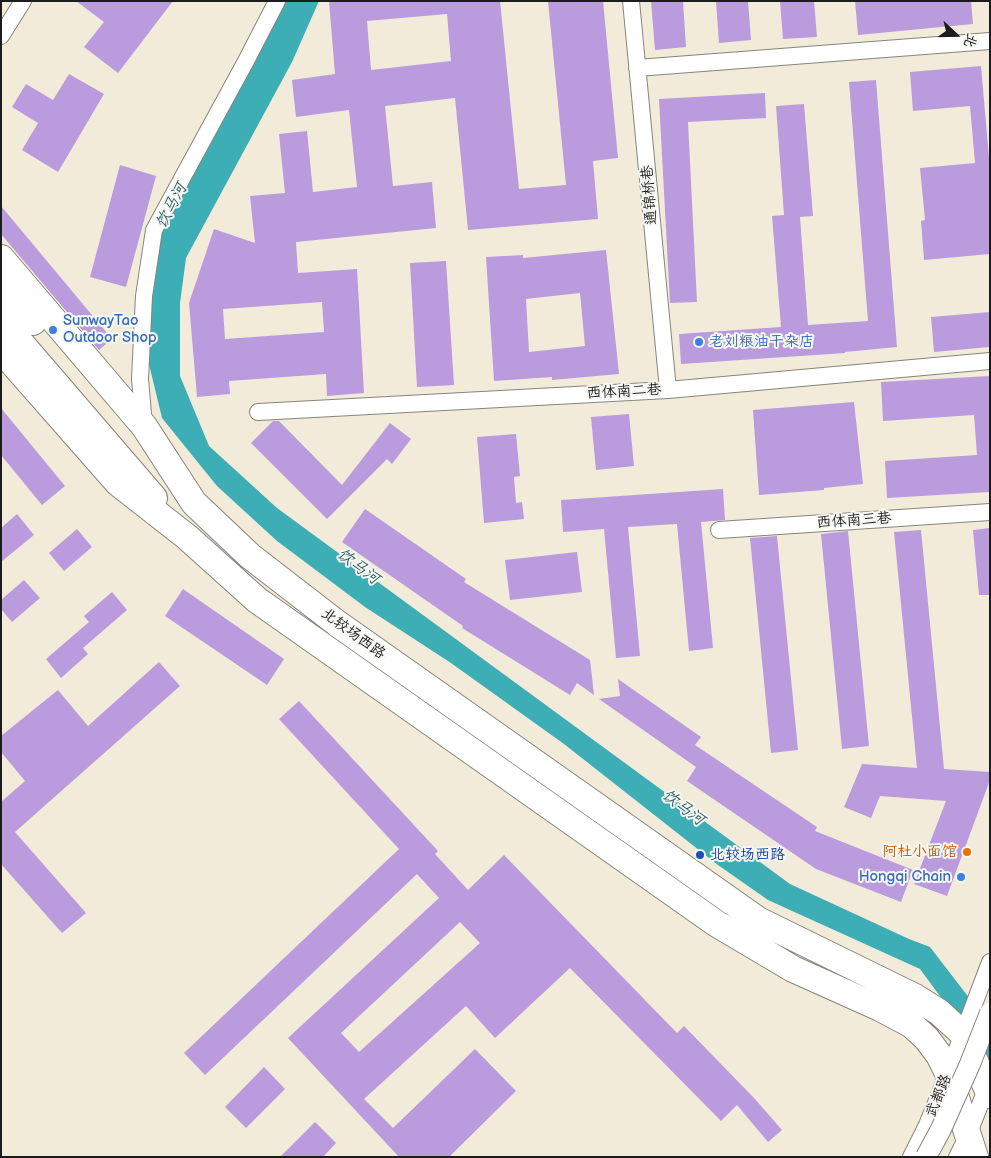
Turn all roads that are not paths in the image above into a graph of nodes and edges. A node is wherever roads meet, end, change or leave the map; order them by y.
1 (23, 1) edge
2 (277, 1) edge
3 (631, 1) edge
4 (1, 36) edge
5 (990, 41) edge
6 (637, 68) junction
7 (1, 258) edge
8 (1, 286) edge
9 (1, 320) edge
10 (1, 350) edge
11 (990, 361) edge
12 (668, 390) junction
13 (258, 412) dead end
14 (144, 426) junction
15 (194, 503) junction
16 (990, 512) edge
17 (719, 530) dead end
18 (187, 537) junction
19 (990, 962) edge
20 (990, 1013) edge
21 (963, 1034) junction
22 (948, 1073) junction
23 (989, 1088) edge
24 (966, 1150) edge
25 (911, 1157) edge
26 (926, 1157) edge

1 - 4 street
2 - 14 street
3 - 6 street, 通锦桥巷
5 - 6 street
6 - 12 street, 通锦桥巷
7 - 14 main road, 北较场西路
8 - 15 main road
9 - 18 main road
10 - 18 main road, 北较场西路
11 - 12 street, 西体南二巷
12 - 13 street, 西体南二巷
14 - 15 main road, 北较场西路
15 - 21 main road, 北较场西路
16 - 17 street, 西体南三巷
18 - 22 main road, 北较场西路
19 - 21 street, 武都路
20 - 26 street, bridge
21 - 22 street, 武都路
21 - 23 main road, 北较场西路
22 - 24 main road, 北较场西路
22 - 25 street, 武都路
23 - 24 street

